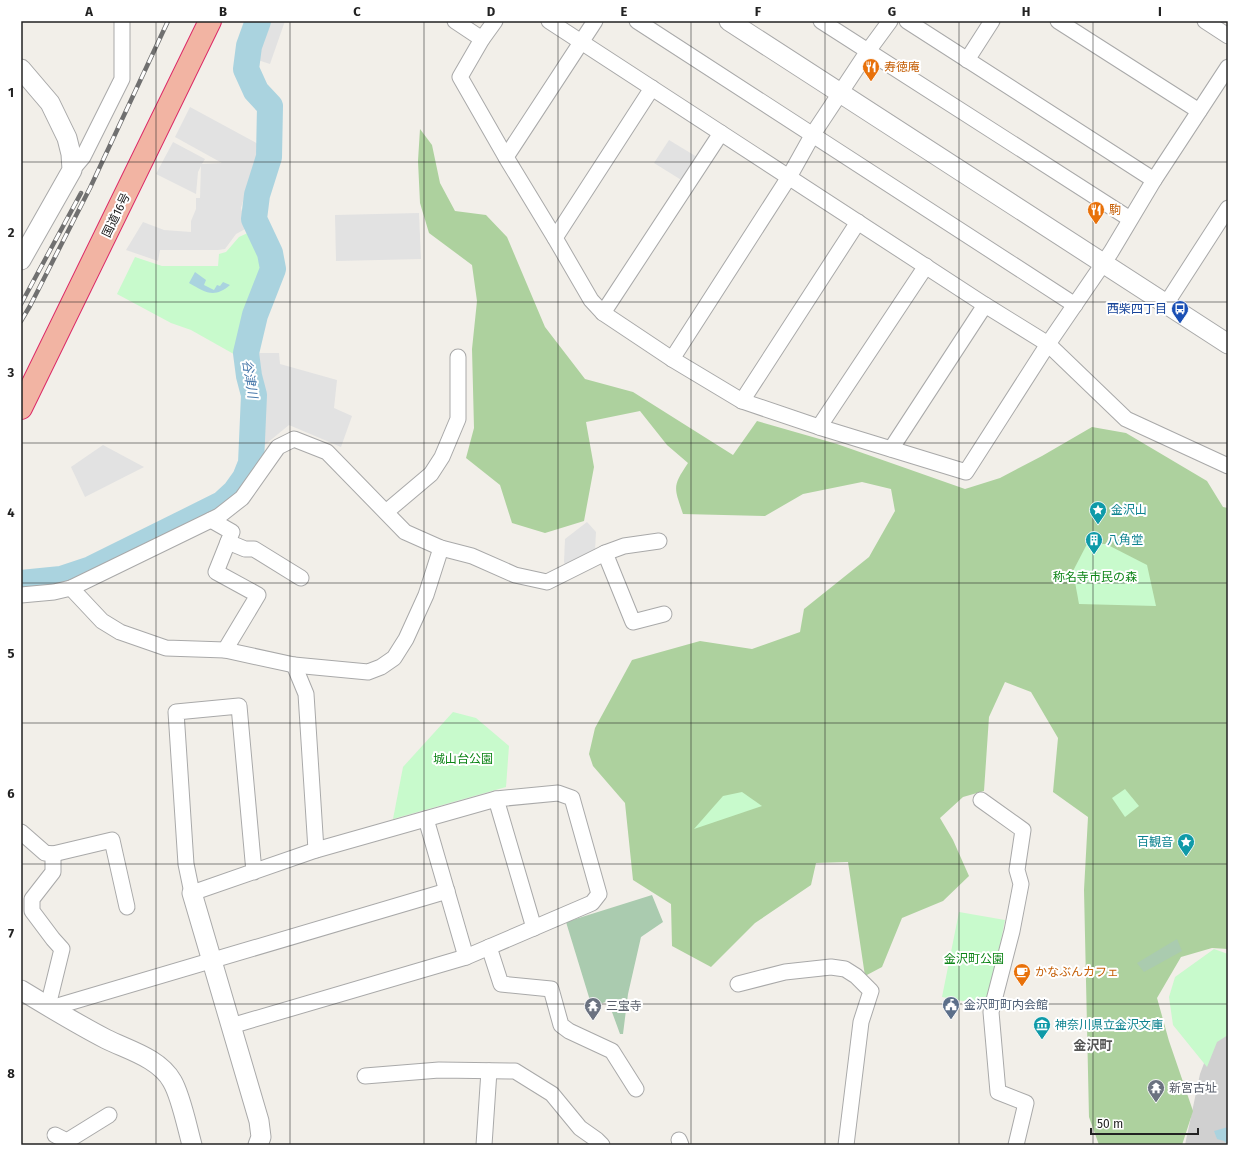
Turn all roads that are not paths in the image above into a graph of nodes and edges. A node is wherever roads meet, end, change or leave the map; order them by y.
1 (122, 21) edge
2 (210, 21) edge
3 (454, 21) edge
4 (495, 21) edge
5 (549, 21) edge
6 (595, 21) edge
7 (637, 21) edge
8 (729, 21) edge
9 (821, 21) edge
10 (890, 21) edge
11 (907, 21) edge
12 (992, 21) edge
13 (1058, 21) edge
14 (1205, 21) edge
15 (1228, 36) edge
16 (482, 39) junction
17 (581, 42) junction
18 (868, 51) junction
19 (968, 60) junction
20 (1228, 67) edge
21 (21, 69) edge
22 (652, 88) junction
23 (840, 94) junction
24 (1199, 111) junction
25 (721, 133) junction
26 (813, 134) junction
27 (506, 157) junction
28 (72, 170) junction
29 (789, 177) junction
30 (1154, 180) junction
31 (1228, 208) edge
32 (1130, 220) junction
33 (858, 222) junction
34 (1223, 226) edge
35 (555, 238) junction
36 (21, 260) edge
37 (1103, 264) junction
38 (926, 266) junction
39 (1166, 304) junction
40 (985, 305) junction
41 (1075, 305) junction
42 (603, 312) junction
43 (1048, 344) junction
44 (1228, 344) edge
45 (458, 357) dead end
46 (672, 359) junction
47 (742, 401) junction
48 (21, 408) edge
49 (818, 427) junction
50 (891, 449) junction
51 (1228, 466) edge
52 (386, 512) junction
53 (211, 520) junction
54 (659, 541) dead end
55 (228, 542) junction
56 (441, 548) junction
57 (605, 553) junction
58 (301, 578) dead end
59 (71, 588) junction
60 (21, 595) edge
61 (664, 614) dead end
62 (225, 650) junction
63 (294, 665) junction
64 (496, 799) junction
65 (981, 800) dead end
66 (426, 819) junction
67 (21, 832) edge
68 (316, 850) junction
69 (52, 854) junction
70 (254, 872) junction
71 (447, 891) junction
72 (192, 893) junction
73 (127, 907) dead end
74 (534, 928) junction
75 (489, 947) junction
76 (466, 957) junction
77 (211, 961) junction
78 (738, 984) dead end
79 (21, 990) edge
80 (50, 1007) junction
81 (231, 1026) junction
82 (489, 1071) junction
83 (365, 1076) dead end
84 (636, 1089) dead end
85 (109, 1115) dead end
86 (64, 1140) edge
87 (192, 1145) edge
88 (258, 1145) edge
89 (484, 1145) edge
90 (602, 1145) edge
91 (846, 1145) edge
92 (1016, 1145) edge

1 - 28 street
2 - 48 highway, 国道16号
3 - 16 street
4 - 16 street
5 - 17 street
6 - 17 street
7 - 26 street
8 - 23 street
9 - 18 street
10 - 18 street
11 - 19 street
12 - 19 street
13 - 24 street
14 - 15 street
16 - 27 street
17 - 22 street
17 - 27 street
18 - 23 street
18 - 32 street
19 - 30 street
20 - 24 street
21 - 28 street
22 - 25 street
22 - 35 street
23 - 26 street
23 - 37 street
24 - 30 street
25 - 29 street
25 - 42 street
26 - 29 street
26 - 41 street
27 - 35 street
28 - 36 street
29 - 33 street
29 - 46 street
30 - 32 street
31 - 34 street
32 - 37 street
33 - 38 street
33 - 47 street
34 - 39 street
35 - 42 street
37 - 39 street
37 - 41 street
38 - 40 street
38 - 49 street
39 - 44 street
40 - 43 street
40 - 50 street
41 - 43 street
42 - 46 street
43 - 50 street
43 - 51 street
45 - 52 street
46 - 47 street
47 - 49 street
49 - 50 street
52 - 53 street
52 - 56 street
53 - 55 street
53 - 59 street
54 - 57 street
55 - 58 street
55 - 62 street
56 - 57 street
56 - 63 street
57 - 61 street
59 - 60 street
59 - 62 street
62 - 63 street
63 - 68 street
64 - 66 street
64 - 74 street
64 - 74 street
65 - 92 street
66 - 68 street
66 - 71 street
67 - 69 street
68 - 70 street
69 - 73 street
69 - 80 street
70 - 72 street
70 - 72 street
71 - 76 street
71 - 77 street
72 - 77 street
74 - 75 street
75 - 76 street
75 - 84 street
76 - 81 street
77 - 80 street
77 - 81 street
78 - 91 street
79 - 80 street
80 - 87 street
81 - 88 street
82 - 83 street
82 - 89 street
82 - 90 street
85 - 86 street

